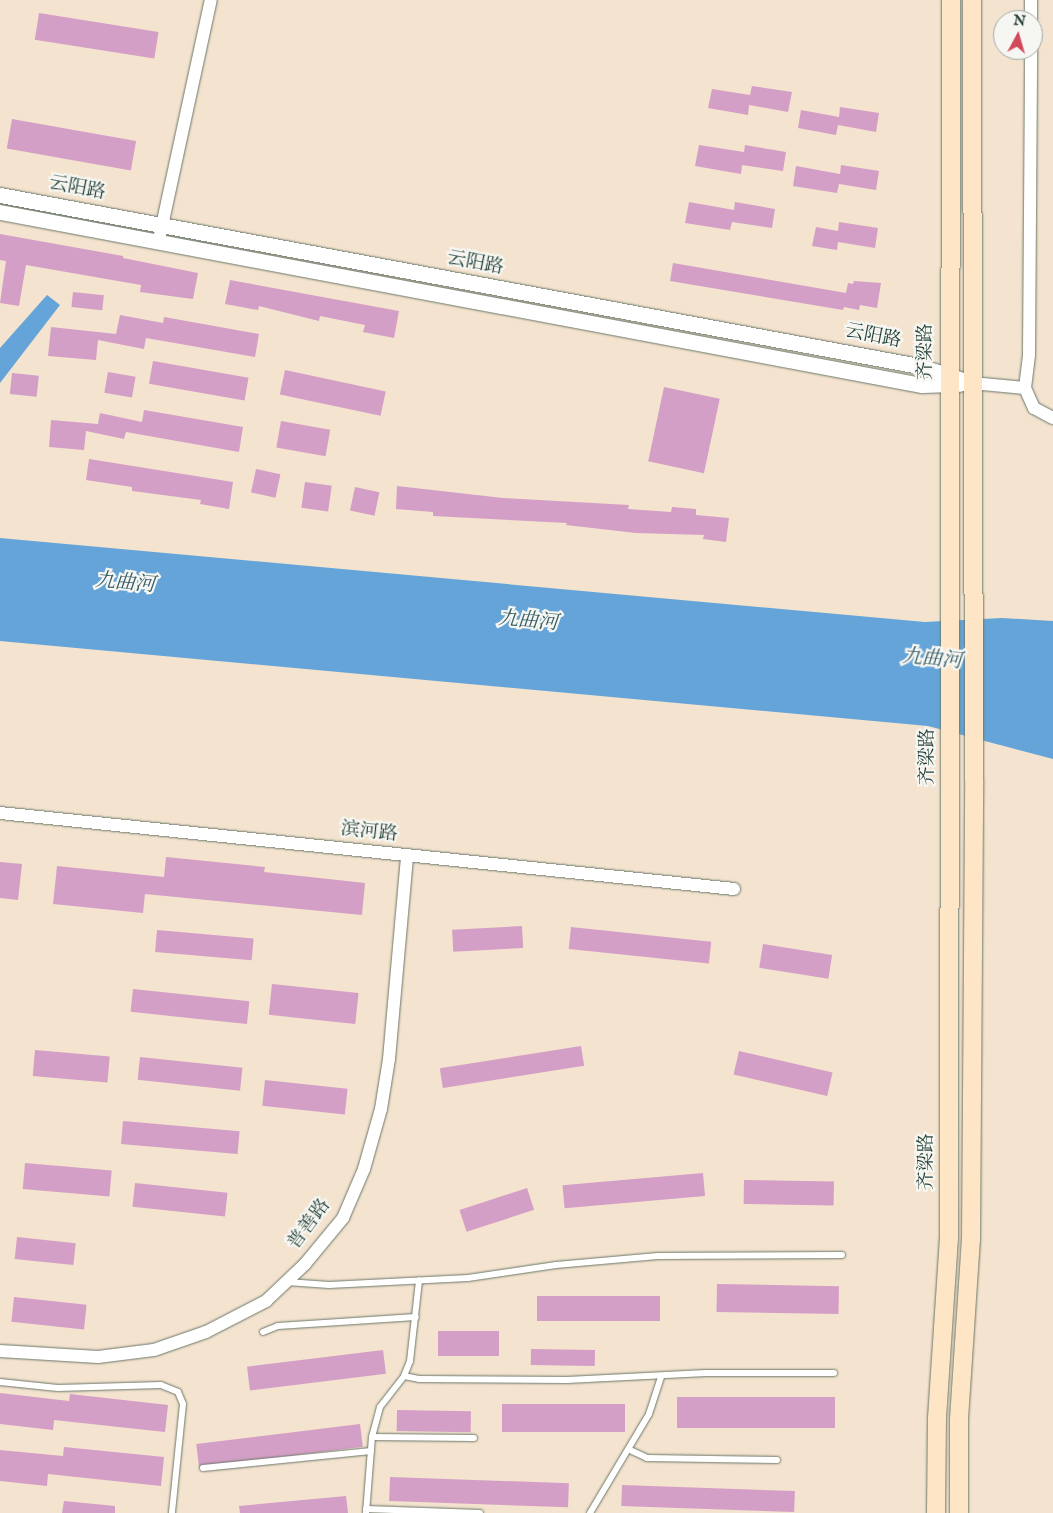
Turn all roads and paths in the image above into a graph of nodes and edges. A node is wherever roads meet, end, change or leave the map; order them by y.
1 (211, 0) edge
2 (951, 0) edge
3 (972, 0) edge
4 (1031, 60) edge
5 (0, 195) edge
6 (0, 212) edge
7 (162, 226) junction
8 (158, 242) junction
9 (948, 380) junction
10 (972, 383) junction
11 (1025, 388) junction
12 (1053, 418) edge
13 (0, 813) edge
14 (407, 856) junction
15 (734, 889) dead end
16 (842, 1255) dead end
17 (420, 1281) junction
18 (285, 1282) junction
19 (416, 1317) junction
20 (263, 1332) dead end
21 (0, 1351) edge
22 (834, 1373) dead end
23 (404, 1376) junction
24 (661, 1376) junction
25 (0, 1382) edge
26 (372, 1437) junction
27 (474, 1438) dead end
28 (630, 1450) junction
29 (371, 1452) junction
30 (778, 1460) dead end
31 (203, 1468) dead end
32 (366, 1511) edge
33 (172, 1513) edge
34 (480, 1513) edge
35 (590, 1513) edge
36 (936, 1513) edge
37 (959, 1513) edge

1 - 7 street
2 - 9 main road, 齐梁路
3 - 10 main road
4 - 11 street
5 - 7 street, 云阳路
6 - 8 street, 云阳路
7 - 8 street
7 - 9 street, 云阳路
8 - 9 street, 云阳路
9 - 10 street, 云阳路
9 - 36 main road, 齐梁路
10 - 11 street
10 - 37 main road
11 - 12 street
13 - 14 street, 滨河路
14 - 15 street, 滨河路
14 - 18 street, 普善路
16 - 17 lane
17 - 18 lane
17 - 19 lane
18 - 21 street, 普善路
19 - 20 lane
19 - 23 lane
22 - 24 lane
23 - 24 lane
23 - 26 lane
24 - 28 lane
25 - 33 lane
26 - 27 lane
26 - 29 lane
28 - 30 lane
28 - 35 lane
29 - 31 lane
29 - 32 lane
32 - 34 lane

